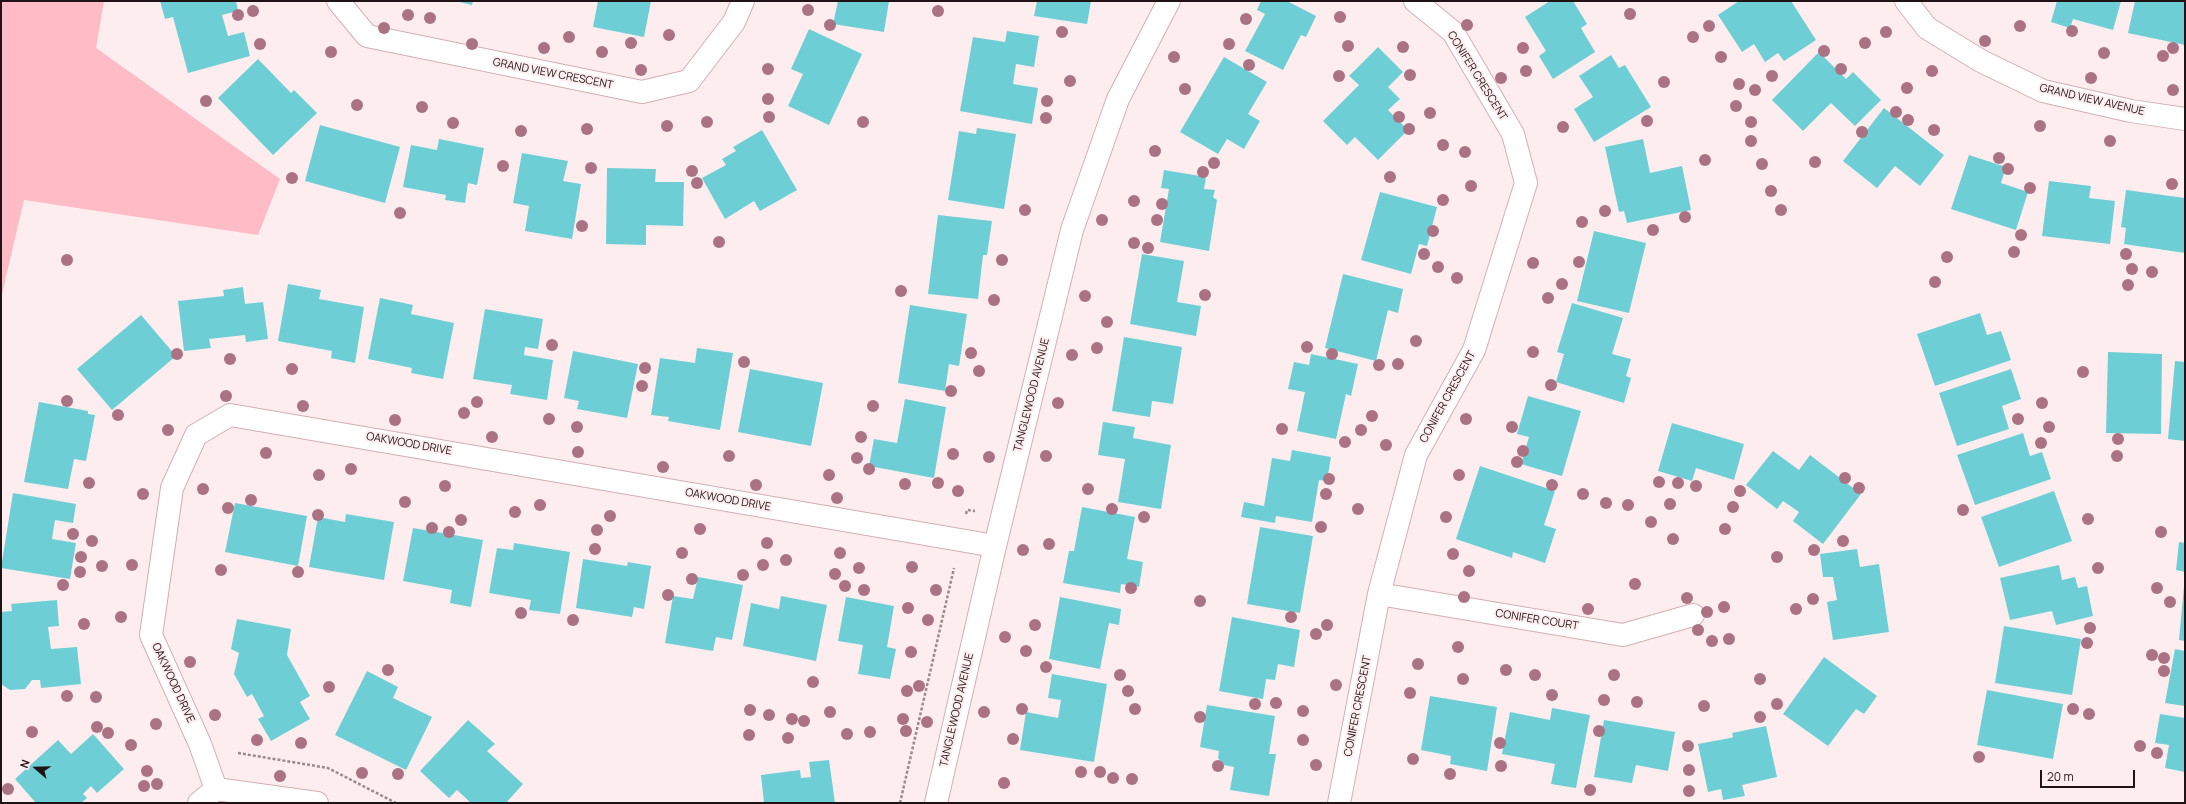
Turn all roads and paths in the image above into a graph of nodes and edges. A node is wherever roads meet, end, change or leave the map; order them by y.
1 (338, 1) edge
2 (743, 1) edge
3 (1169, 1) edge
4 (1415, 1) edge
5 (1906, 1) edge
6 (2185, 118) edge
7 (965, 517) dead end
8 (1002, 517) junction
9 (995, 546) junction
10 (955, 564) dead end
11 (1379, 594) junction
12 (1693, 615) dead end
13 (238, 753) dead end
14 (216, 789) junction
15 (199, 803) edge
16 (317, 803) edge
17 (396, 803) edge
18 (900, 803) edge
19 (936, 803) edge
20 (1339, 803) edge

1 - 2 street, GRAND VIEW CRESCENT
3 - 8 street, TANGLEWOOD AVENUE
4 - 11 street, CONIFER CRESCENT
5 - 6 street, GRAND VIEW AVENUE
7 - 8 path
8 - 9 street, TANGLEWOOD AVENUE
9 - 14 street, OAKWOOD DRIVE
9 - 19 street, TANGLEWOOD AVENUE
10 - 18 path
11 - 12 street, CONIFER COURT
11 - 20 street, CONIFER CRESCENT
13 - 17 path
14 - 15 street
14 - 16 street

